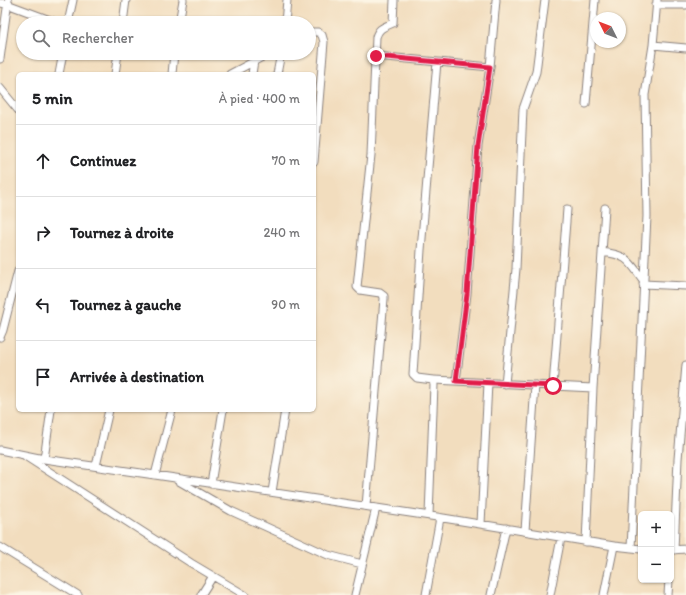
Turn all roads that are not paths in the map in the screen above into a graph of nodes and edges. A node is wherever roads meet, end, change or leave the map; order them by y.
1 (72, 0) edge
2 (126, 0) edge
3 (183, 0) edge
4 (287, 0) edge
5 (394, 0) edge
6 (496, 0) edge
7 (545, 0) edge
8 (595, 0) edge
9 (657, 2) edge
10 (5, 3) edge
11 (686, 5) edge
12 (39, 16) edge
13 (69, 16) edge
14 (124, 16) edge
15 (180, 16) edge
16 (286, 16) edge
17 (316, 32) edge
18 (653, 45) junction
19 (686, 48) edge
20 (376, 56) junction
21 (0, 58) edge
22 (62, 60) edge
23 (117, 60) edge
24 (173, 60) edge
25 (258, 60) edge
26 (280, 60) edge
27 (254, 62) junction
28 (437, 62) junction
29 (490, 67) junction
30 (59, 72) edge
31 (115, 72) edge
32 (172, 72) edge
33 (234, 72) edge
34 (252, 72) edge
35 (277, 72) edge
36 (0, 88) edge
37 (586, 104) dead end
38 (16, 108) edge
39 (316, 138) edge
40 (606, 208) dead end
41 (567, 209) dead end
42 (602, 252) junction
43 (16, 279) edge
44 (643, 282) junction
45 (686, 286) edge
46 (0, 337) edge
47 (686, 365) edge
48 (434, 380) junction
49 (456, 381) junction
50 (488, 383) junction
51 (505, 384) junction
52 (535, 385) junction
53 (553, 386) junction
54 (593, 388) junction
55 (51, 412) edge
56 (109, 412) edge
57 (171, 412) edge
58 (223, 412) edge
59 (285, 412) edge
60 (0, 450) edge
61 (22, 454) junction
62 (44, 459) junction
63 (96, 466) junction
64 (155, 476) junction
65 (174, 478) junction
66 (211, 484) junction
67 (272, 492) junction
68 (366, 506) junction
69 (376, 508) junction
70 (429, 515) junction
71 (440, 518) junction
72 (481, 524) junction
73 (506, 528) junction
74 (525, 532) junction
75 (561, 538) junction
76 (586, 542) junction
77 (614, 546) junction
78 (673, 547) edge
79 (0, 548) edge
80 (631, 548) junction
81 (686, 548) edge
82 (638, 549) edge
83 (674, 550) edge
84 (362, 564) junction
85 (213, 576) junction
86 (669, 583) edge
87 (78, 595) edge
88 (201, 595) edge
89 (246, 595) edge
90 (355, 595) edge
91 (426, 595) edge
92 (491, 595) edge
93 (550, 595) edge
94 (604, 595) edge
95 (668, 595) edge

1 - 13 street
2 - 14 street
3 - 15 street
4 - 16 street
5 - 20 street
6 - 29 street
7 - 51 street
8 - 37 street
9 - 11 street
9 - 18 street
10 - 12 street
10 - 21 street
17 - 39 street
18 - 19 street
18 - 44 street
20 - 28 street
20 - 68 street
22 - 30 street
23 - 31 street
24 - 32 street
25 - 27 street
26 - 35 street
27 - 33 street
27 - 34 street
28 - 29 street
28 - 48 street
29 - 49 street
36 - 38 street
40 - 42 street
41 - 53 street
42 - 44 street
42 - 54 street
43 - 46 street
44 - 45 street
44 - 80 street
47 - 78 street
48 - 49 street
48 - 70 street
49 - 50 street
50 - 51 street
50 - 72 street
51 - 52 street
52 - 53 street
52 - 74 street
53 - 54 street
54 - 76 street
55 - 62 street
56 - 63 street
57 - 64 street
58 - 66 street
59 - 67 street
60 - 61 street
61 - 62 street
61 - 85 street
62 - 63 street
63 - 64 street
64 - 65 street
65 - 66 street
65 - 84 street
66 - 67 street
67 - 68 street
68 - 69 street
69 - 70 street
69 - 84 street
70 - 71 street
71 - 72 street
71 - 91 street
72 - 73 street
73 - 74 street
73 - 92 street
74 - 75 street
75 - 76 street
75 - 93 street
76 - 77 street
77 - 80 street
77 - 94 street
79 - 87 street
80 - 82 street
81 - 83 street
84 - 90 street
85 - 88 street
85 - 89 street
86 - 95 street

